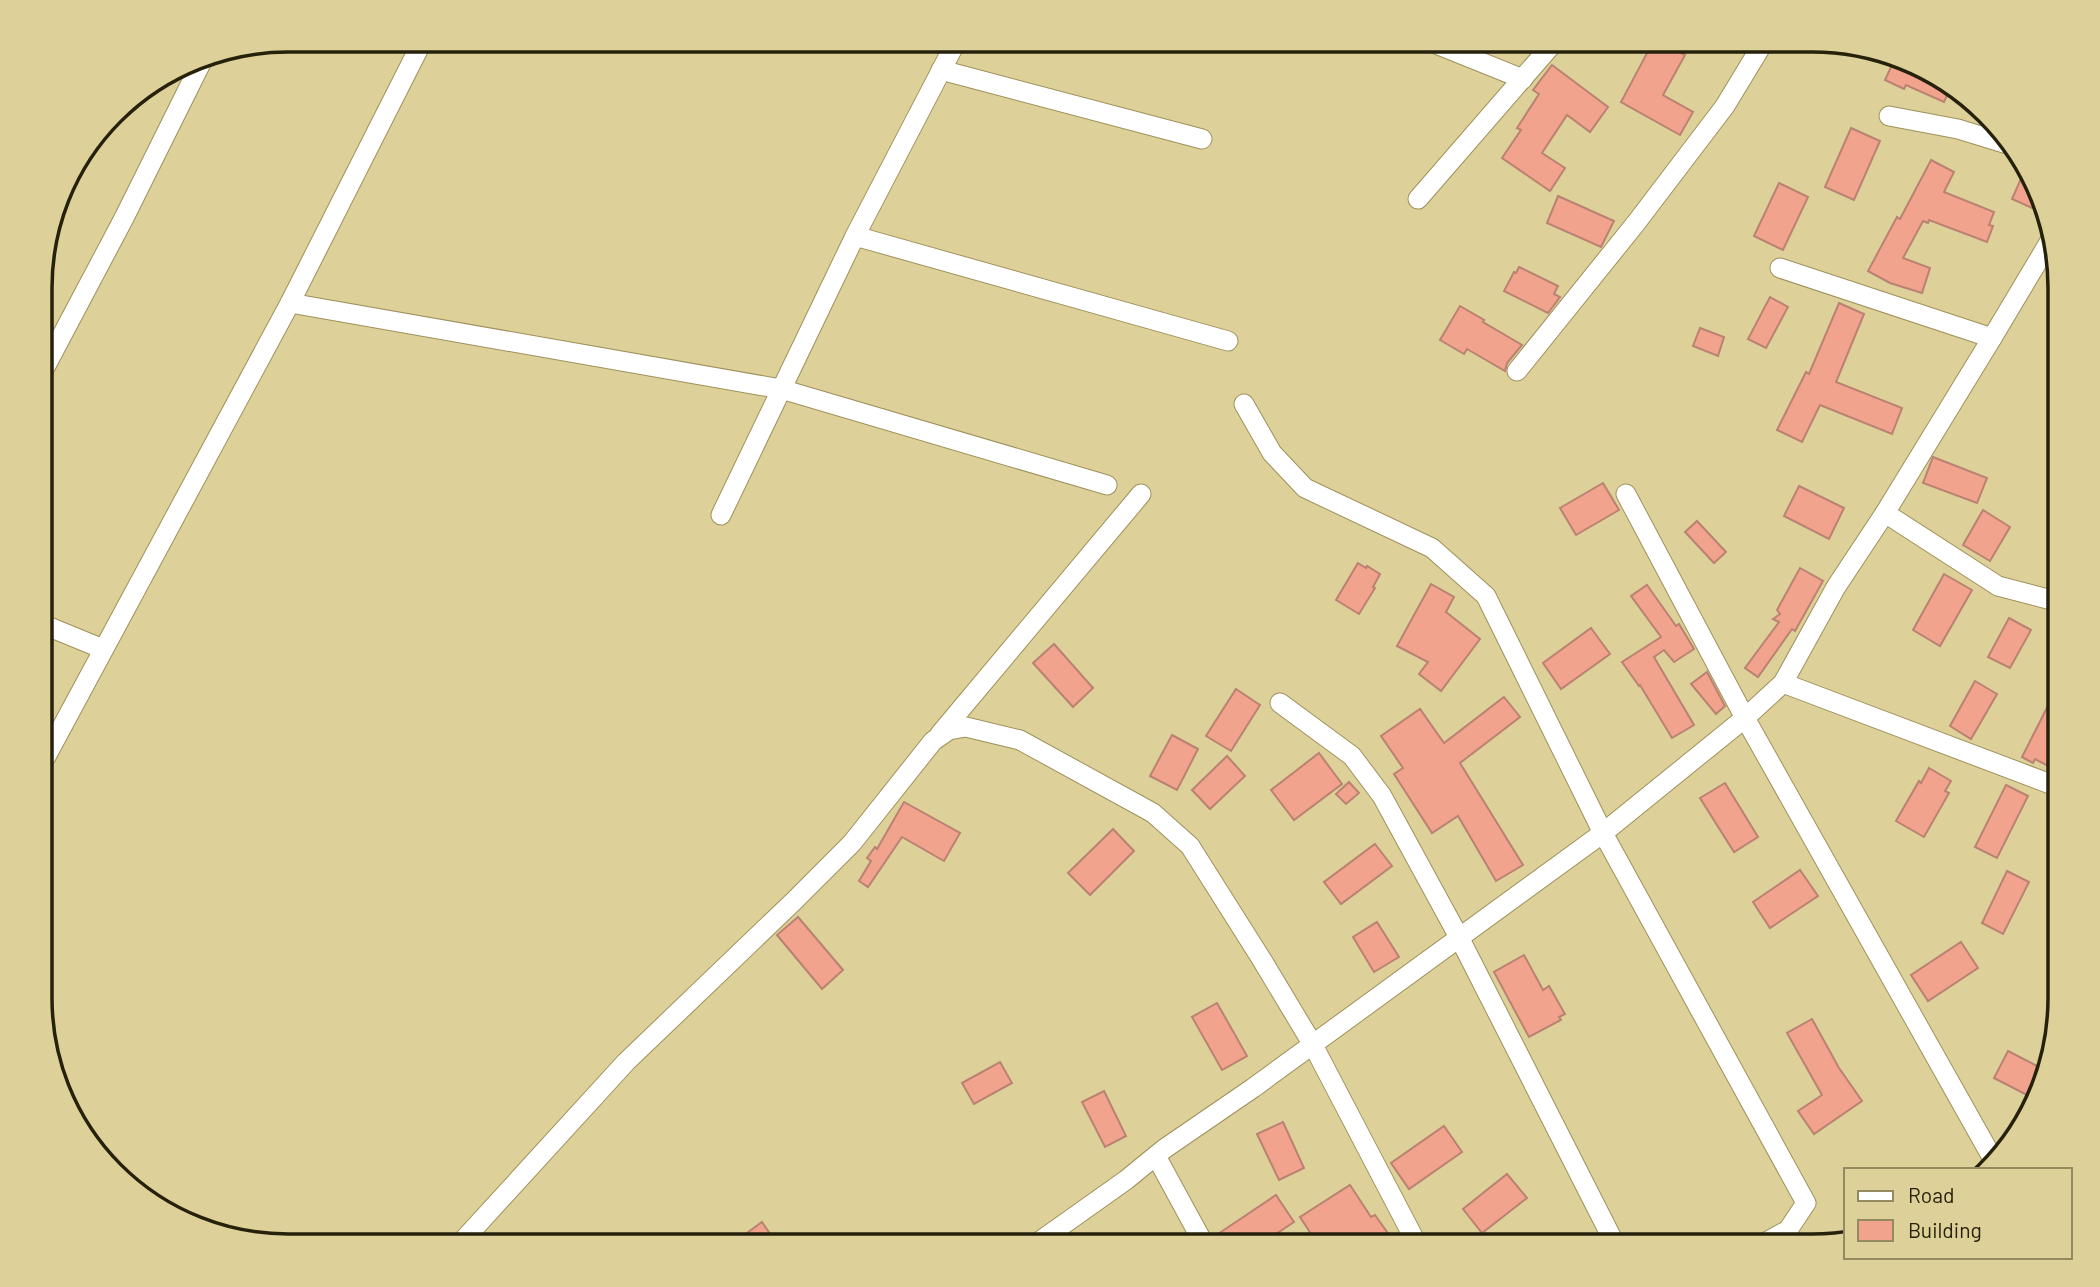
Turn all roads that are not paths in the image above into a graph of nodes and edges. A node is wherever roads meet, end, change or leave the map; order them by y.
1 (416, 52) edge
2 (951, 52) edge
3 (1456, 52) edge
4 (1546, 52) edge
5 (1758, 52) edge
6 (197, 70) edge
7 (941, 70) junction
8 (1523, 79) junction
9 (1889, 116) dead end
10 (1202, 139) dead end
11 (1995, 140) edge
12 (1418, 199) dead end
13 (855, 236) junction
14 (2044, 252) edge
15 (1780, 268) dead end
16 (289, 303) junction
17 (1992, 338) junction
18 (1228, 341) dead end
19 (52, 354) edge
20 (1517, 371) dead end
21 (781, 389) junction
22 (1244, 404) dead end
23 (1107, 485) dead end
24 (1141, 494) dead end
25 (1626, 494) dead end
26 (1885, 513) junction
27 (720, 515) dead end
28 (2047, 599) edge
29 (52, 628) edge
30 (103, 649) junction
31 (1783, 683) junction
32 (1280, 703) dead end
33 (1745, 718) junction
34 (940, 735) junction
35 (52, 745) edge
36 (2047, 783) edge
37 (1603, 833) junction
38 (1460, 939) junction
39 (1313, 1045) junction
40 (1989, 1153) edge
41 (1156, 1156) junction
42 (469, 1234) edge
43 (1051, 1234) edge
44 (1198, 1234) edge
45 (1412, 1234) edge
46 (1610, 1234) edge
47 (1781, 1234) edge

1 - 16 street
2 - 7 street
3 - 8 street
4 - 8 street
5 - 20 street
6 - 19 street
7 - 10 street
7 - 13 street
8 - 12 street
9 - 11 street
13 - 18 street
13 - 21 street
14 - 17 street
15 - 17 street
16 - 21 street
16 - 30 street
17 - 26 street
21 - 23 street
21 - 27 street
22 - 37 street
24 - 34 street
25 - 33 street
26 - 28 street
26 - 31 street
29 - 30 street
30 - 35 street
31 - 33 street
31 - 36 street
32 - 38 street
33 - 37 street
33 - 40 street
34 - 39 street
34 - 42 street
37 - 38 street
37 - 47 street
38 - 39 street
38 - 46 street
39 - 41 street
39 - 45 street
41 - 43 street
41 - 44 street

